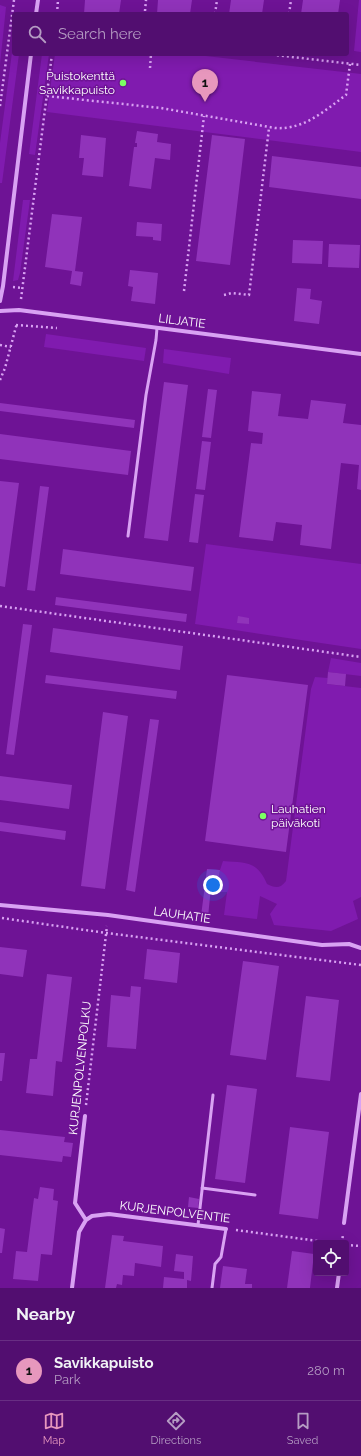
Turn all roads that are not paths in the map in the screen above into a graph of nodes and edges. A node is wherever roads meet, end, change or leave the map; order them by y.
1 (38, 0) edge
2 (36, 12) edge
3 (31, 56) edge
4 (0, 302) edge
5 (0, 311) edge
6 (157, 328) junction
7 (361, 354) edge
8 (128, 536) dead end
9 (0, 905) edge
10 (361, 948) edge
11 (361, 1094) edge
12 (213, 1095) dead end
13 (85, 1116) road end
14 (202, 1188) junction
15 (255, 1195) dead end
16 (86, 1220) junction
17 (344, 1223) dead end
18 (198, 1225) junction
19 (226, 1229) joint
20 (339, 1276) edge
21 (72, 1288) edge
22 (212, 1288) edge
23 (337, 1288) edge

1 - 2 street
3 - 4 street
5 - 6 street, LILJATIE
6 - 7 street, LILJATIE
6 - 8 lane
9 - 10 street, LAUHATIE
11 - 17 street
12 - 14 lane
13 - 16 street, KURJENPOLVENPOLKU
14 - 15 lane
14 - 18 lane
16 - 18 street, KURJENPOLVENTIE
16 - 21 street
18 - 19 street, KURJENPOLVENTIE
19 - 22 lane
20 - 23 street

